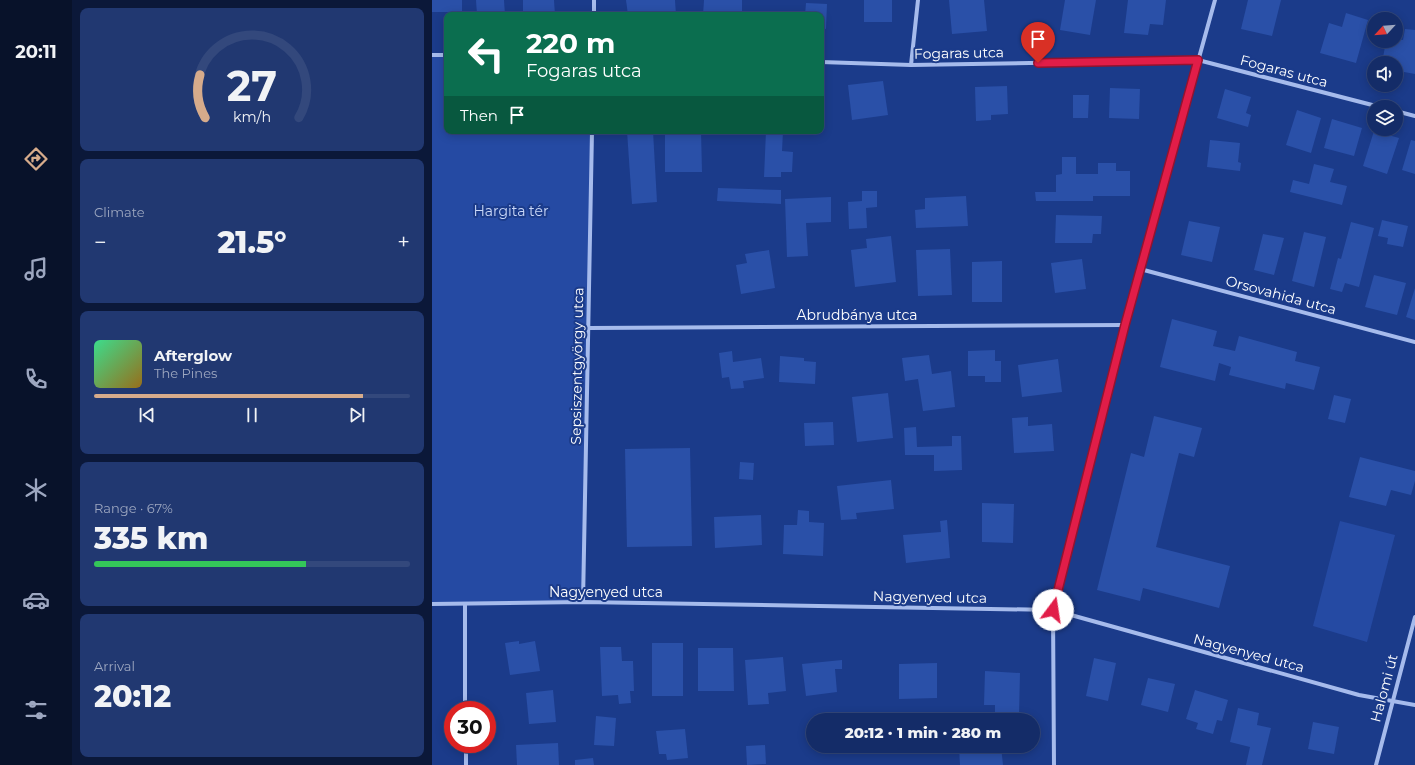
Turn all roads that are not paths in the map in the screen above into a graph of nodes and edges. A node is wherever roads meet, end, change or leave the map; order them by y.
1 (594, 0) edge
2 (918, 0) edge
3 (1216, 0) edge
4 (594, 12) edge
5 (432, 55) edge
6 (444, 55) edge
7 (1198, 60) junction
8 (824, 62) edge
9 (911, 65) junction
10 (1367, 104) edge
11 (1403, 113) edge
12 (1415, 116) edge
13 (592, 134) edge
14 (1140, 269) junction
15 (1125, 325) junction
16 (589, 328) junction
17 (1415, 342) edge
18 (583, 602) junction
19 (432, 604) edge
20 (465, 604) junction
21 (1053, 610) junction
22 (1415, 617) edge
23 (465, 701) edge
24 (1392, 701) junction
25 (1415, 705) edge
26 (466, 753) edge
27 (466, 765) edge
28 (1054, 765) edge
29 (1376, 765) edge

1 - 4 street
2 - 9 street
3 - 7 street
5 - 6 street
7 - 9 street, Fogaras utca
7 - 10 street, Fogaras utca
7 - 14 street
8 - 9 street, Fogaras utca
11 - 12 street
13 - 16 street, Sepsiszentgyörgy utca
14 - 15 street
14 - 17 street, Orsovahida utca
15 - 16 street, Abrudbánya utca
15 - 21 street
16 - 18 street, Sepsiszentgyörgy utca
18 - 20 street, Nagyenyed utca
18 - 21 street, Nagyenyed utca
19 - 20 street, Nagyenyed utca
20 - 23 street
21 - 24 street, Nagyenyed utca
21 - 28 street
22 - 24 street, Halomi út
24 - 25 street, Nagyenyed utca
24 - 29 street, Halomi út
26 - 27 street

